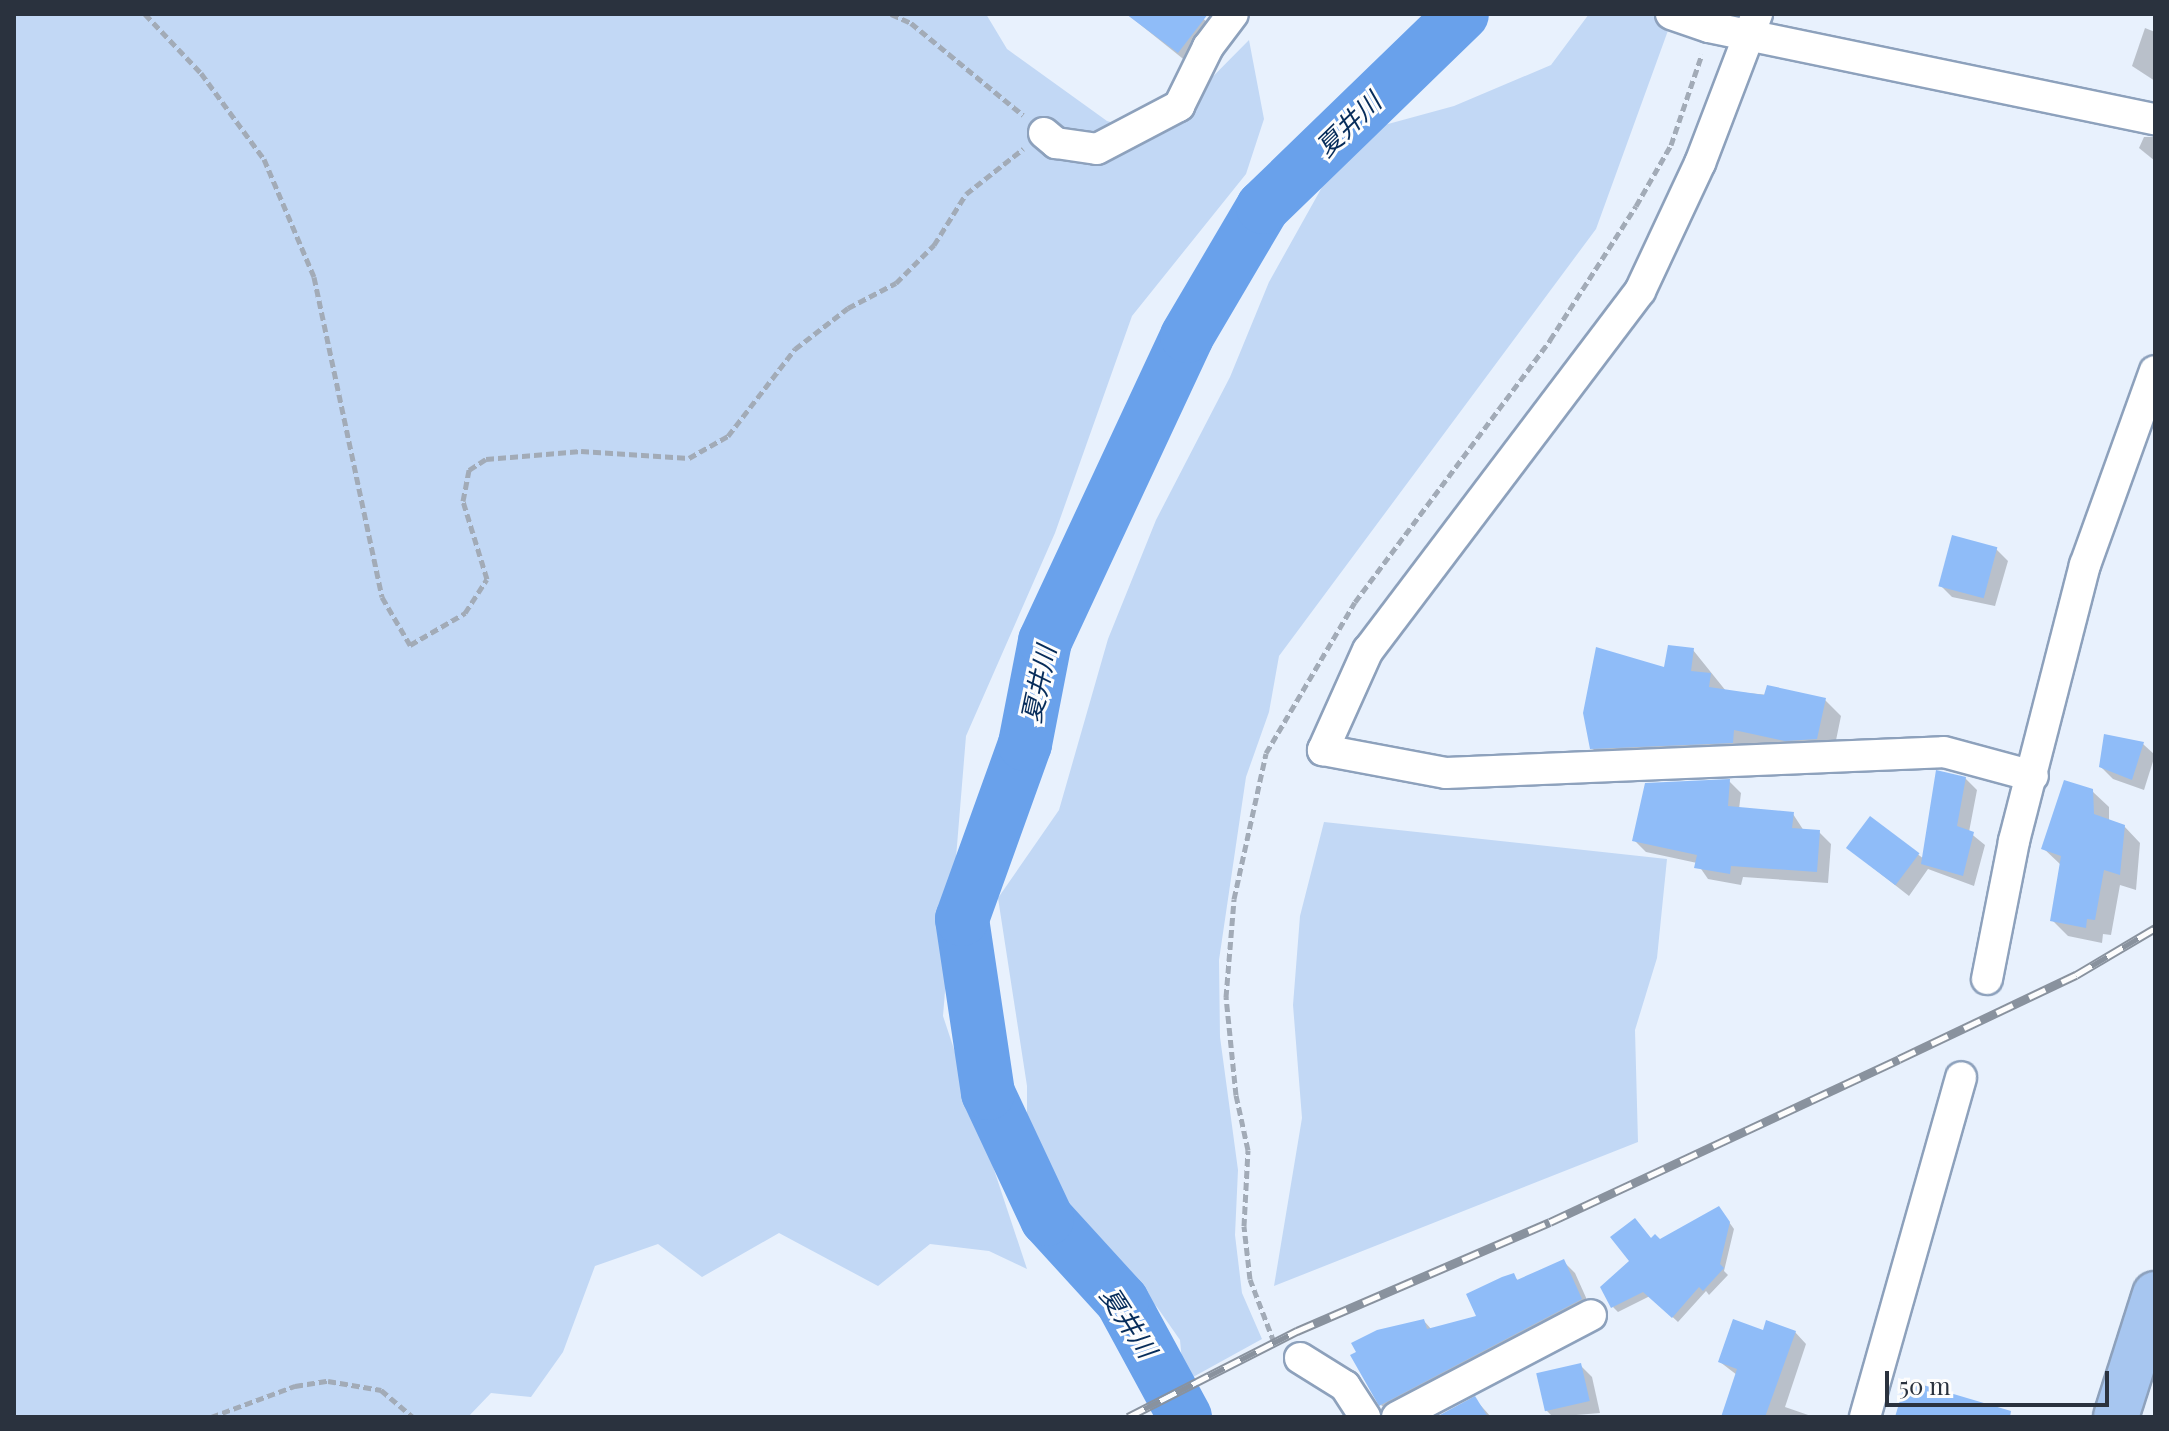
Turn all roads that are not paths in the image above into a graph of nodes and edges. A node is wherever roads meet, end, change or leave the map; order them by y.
1 (1233, 14) edge
2 (1671, 14) edge
3 (1755, 23) edge
4 (2155, 119) edge
5 (1044, 133) road end
6 (2155, 371) edge
7 (2033, 776) junction
8 (1987, 979) dead end
9 (1961, 1077) dead end
10 (2155, 1294) edge
11 (1591, 1315) dead end
12 (1300, 1358) dead end
13 (1365, 1417) edge
14 (1397, 1417) edge
15 (1865, 1417) edge
16 (2116, 1417) edge

1 - 5 street
2 - 3 street
3 - 4 street
3 - 7 street
6 - 7 street
7 - 8 street
9 - 15 street
10 - 16 highway
11 - 14 street
12 - 13 street

